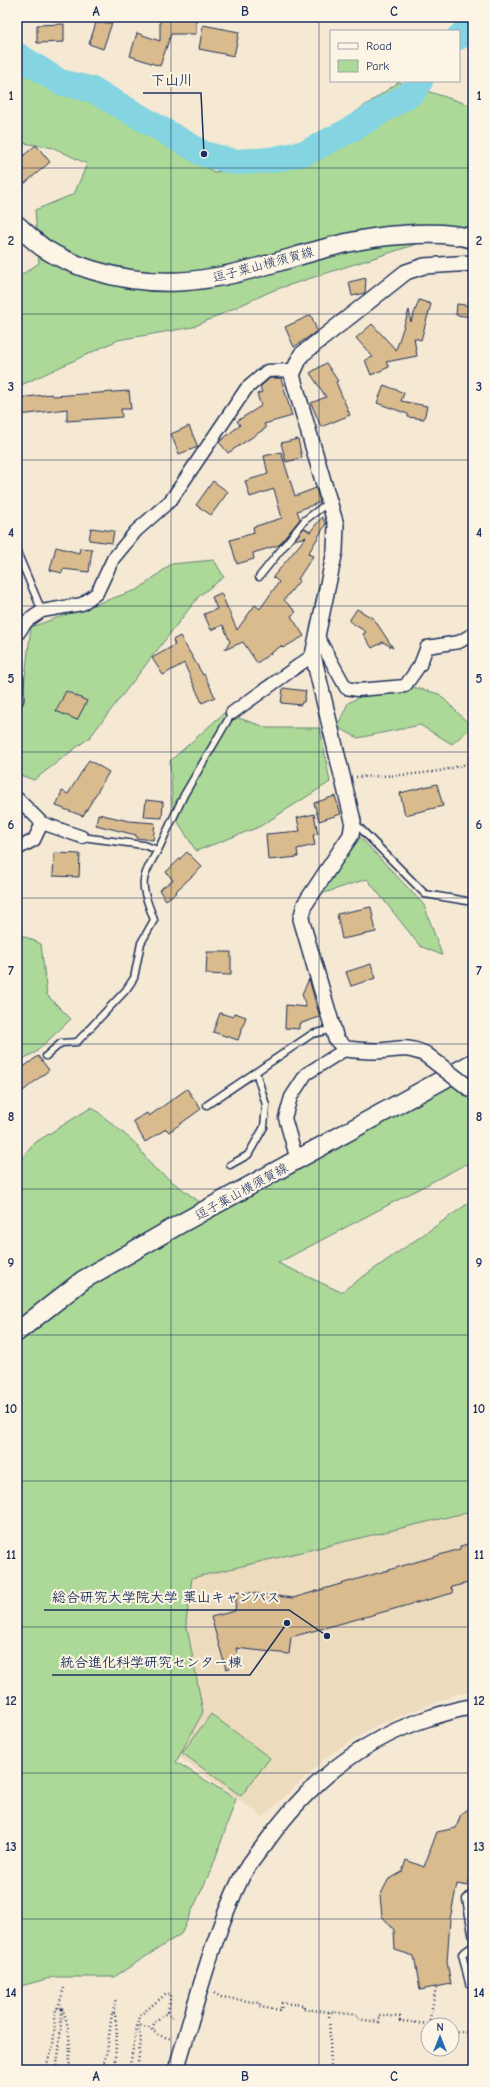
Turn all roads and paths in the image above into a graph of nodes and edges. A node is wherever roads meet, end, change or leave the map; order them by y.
1 (17, 225) edge
2 (469, 238) edge
3 (473, 263) edge
4 (294, 370) junction
5 (329, 502) junction
6 (17, 552) edge
7 (258, 577) dead end
8 (42, 611) junction
9 (473, 634) edge
10 (17, 635) edge
11 (317, 635) junction
12 (313, 656) junction
13 (17, 678) edge
14 (17, 700) edge
15 (232, 714) joint
16 (473, 761) edge
17 (342, 777) junction
18 (17, 798) edge
19 (353, 821) junction
20 (42, 823) junction
21 (82, 837) joint
22 (17, 849) edge
23 (158, 850) junction
24 (473, 902) edge
25 (334, 1030) junction
26 (346, 1049) junction
27 (46, 1056) dead end
28 (473, 1063) edge
29 (256, 1072) junction
30 (473, 1091) edge
31 (207, 1105) dead end
32 (297, 1160) junction
33 (230, 1165) dead end
34 (17, 1332) edge
35 (473, 1707) edge
36 (473, 1892) edge
37 (473, 1938) edge
38 (473, 1946) edge
39 (473, 1984) edge
40 (202, 1987) junction
41 (436, 1987) dead end
42 (64, 1988) dead end
43 (116, 1998) dead end
44 (60, 2008) junction
45 (168, 2012) junction
46 (329, 2012) junction
47 (113, 2013) junction
48 (430, 2017) edge
49 (178, 2020) dead end
50 (420, 2023) edge
51 (138, 2026) junction
52 (153, 2029) junction
53 (460, 2032) edge
54 (473, 2033) edge
55 (172, 2039) dead end
56 (45, 2070) edge
57 (56, 2070) edge
58 (69, 2070) edge
59 (102, 2070) edge
60 (114, 2070) edge
61 (129, 2070) edge
62 (137, 2070) edge
63 (176, 2070) edge
64 (331, 2070) edge

1 - 2 main road, 逗子葉山横須賀線
3 - 4 street
4 - 5 street
4 - 8 street
5 - 7 lane
5 - 11 street
6 - 8 lane
8 - 10 street
9 - 11 street
11 - 12 street
12 - 15 street
12 - 17 street
13 - 14 street
15 - 23 lane
16 - 17 path
17 - 19 street
18 - 20 street
19 - 24 lane
19 - 25 street
20 - 21 street
20 - 22 street
21 - 23 lane
23 - 27 lane
25 - 26 street
25 - 29 lane
26 - 30 street, bridge
26 - 32 street
28 - 32 main road, 逗子葉山横須賀線
29 - 31 lane
29 - 33 lane
32 - 34 main road, 逗子葉山横須賀線
35 - 40 street
36 - 37 lane
38 - 39 lane
40 - 46 path
40 - 63 street
41 - 48 path
42 - 44 path
43 - 47 path
44 - 56 path
44 - 57 path
44 - 58 path
45 - 49 path
45 - 51 path
45 - 52 path
46 - 50 path
46 - 64 path
47 - 59 path
47 - 60 path
51 - 52 path
51 - 61 path
51 - 62 path
52 - 55 path
53 - 54 path

